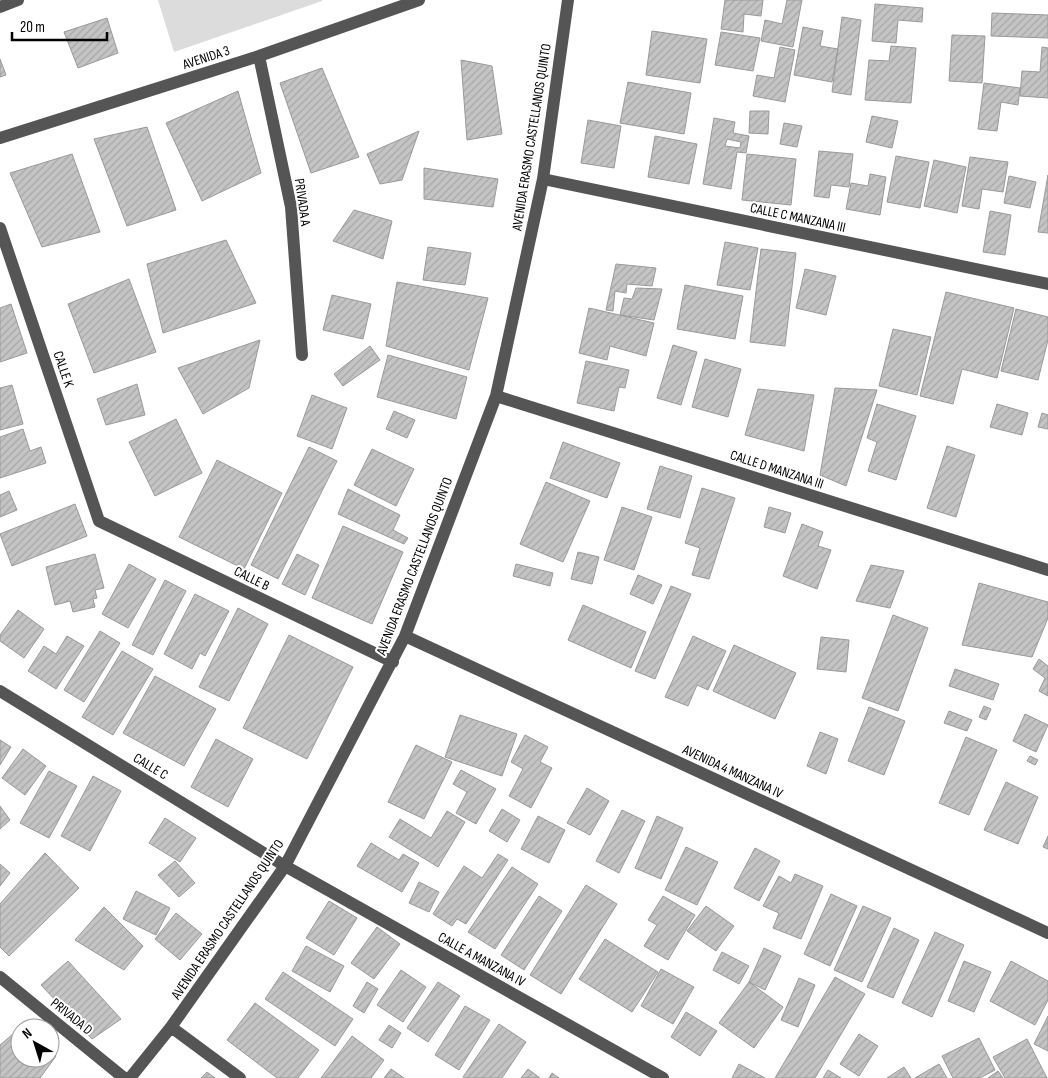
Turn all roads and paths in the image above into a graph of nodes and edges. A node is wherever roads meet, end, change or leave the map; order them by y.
1 (18, 0) edge
2 (419, 0) edge
3 (568, 0) edge
4 (0, 6) edge
5 (259, 56) junction
6 (0, 138) edge
7 (542, 179) junction
8 (0, 228) edge
9 (1048, 284) edge
10 (302, 355) dead end
11 (496, 396) junction
12 (99, 521) joint
13 (1048, 570) edge
14 (405, 636) junction
15 (393, 662) junction
16 (0, 691) edge
17 (286, 866) junction
18 (1048, 933) edge
19 (0, 977) edge
20 (171, 1026) junction
21 (124, 1078) edge
22 (130, 1078) edge
23 (240, 1078) edge
24 (663, 1078) edge

1 - 4 street
2 - 5 street, AVENIDA 3
3 - 7 street, AVENIDA ERASMO CASTELLANOS QUINTO
5 - 6 street, AVENIDA 3
5 - 10 street, PRIVADA A
7 - 9 street, CALLE C MANZANA III
7 - 11 street, AVENIDA ERASMO CASTELLANOS QUINTO
8 - 12 street, CALLE K
11 - 13 street, CALLE D MANZANA III
11 - 14 street, AVENIDA ERASMO CASTELLANOS QUINTO
12 - 15 street, CALLE B
14 - 15 street, AVENIDA ERASMO CASTELLANOS QUINTO
14 - 18 street, AVENIDA 4 MANZANA IV
15 - 17 street, AVENIDA ERASMO CASTELLANOS QUINTO
16 - 17 street, CALLE C
17 - 20 street, AVENIDA ERASMO CASTELLANOS QUINTO
17 - 24 street, CALLE A MANZANA IV
19 - 21 street, PRIVADA D
20 - 22 street, AVENIDA ERASMO CASTELLANOS QUINTO
20 - 23 street

